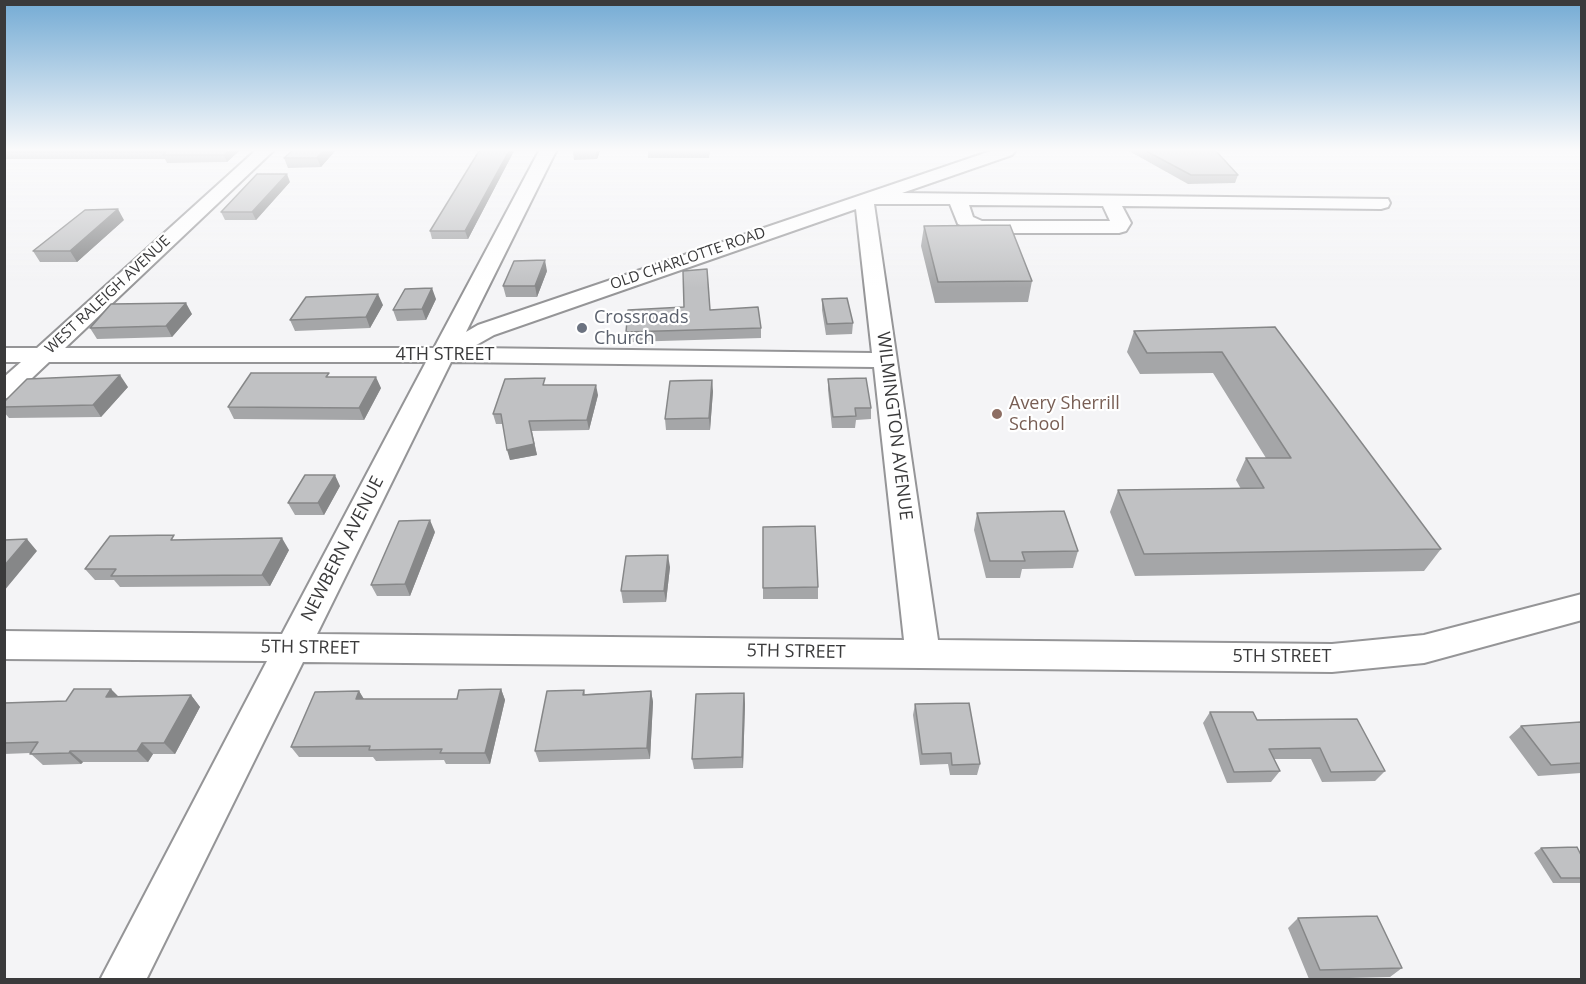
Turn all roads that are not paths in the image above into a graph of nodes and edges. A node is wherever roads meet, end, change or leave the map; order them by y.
1 (214, 197) edge
2 (523, 197) edge
3 (867, 197) edge
4 (864, 198) junction
5 (957, 199) junction
6 (1110, 201) junction
7 (1381, 203) dead end
8 (4, 355) edge
9 (43, 355) junction
10 (442, 355) junction
11 (886, 360) junction
12 (4, 391) edge
13 (1581, 607) edge
14 (4, 645) edge
15 (292, 648) junction
16 (923, 654) junction
17 (122, 980) edge

1 - 9 street, WEST RALEIGH AVENUE
2 - 10 street, NEWBERN AVENUE
3 - 4 street, OLD CHARLOTTE ROAD
4 - 5 street
4 - 10 street, OLD CHARLOTTE ROAD
4 - 11 street, WILMINGTON AVENUE
5 - 6 street
5 - 6 street
6 - 7 street
8 - 9 street, 4TH STREET
9 - 10 street, 4TH STREET
9 - 12 street, WEST RALEIGH AVENUE
10 - 11 street, 4TH STREET
10 - 15 street, NEWBERN AVENUE
11 - 16 street, WILMINGTON AVENUE
13 - 16 street, 5TH STREET
14 - 15 street, 5TH STREET
15 - 16 street, 5TH STREET
15 - 17 street, NEWBERN AVENUE

